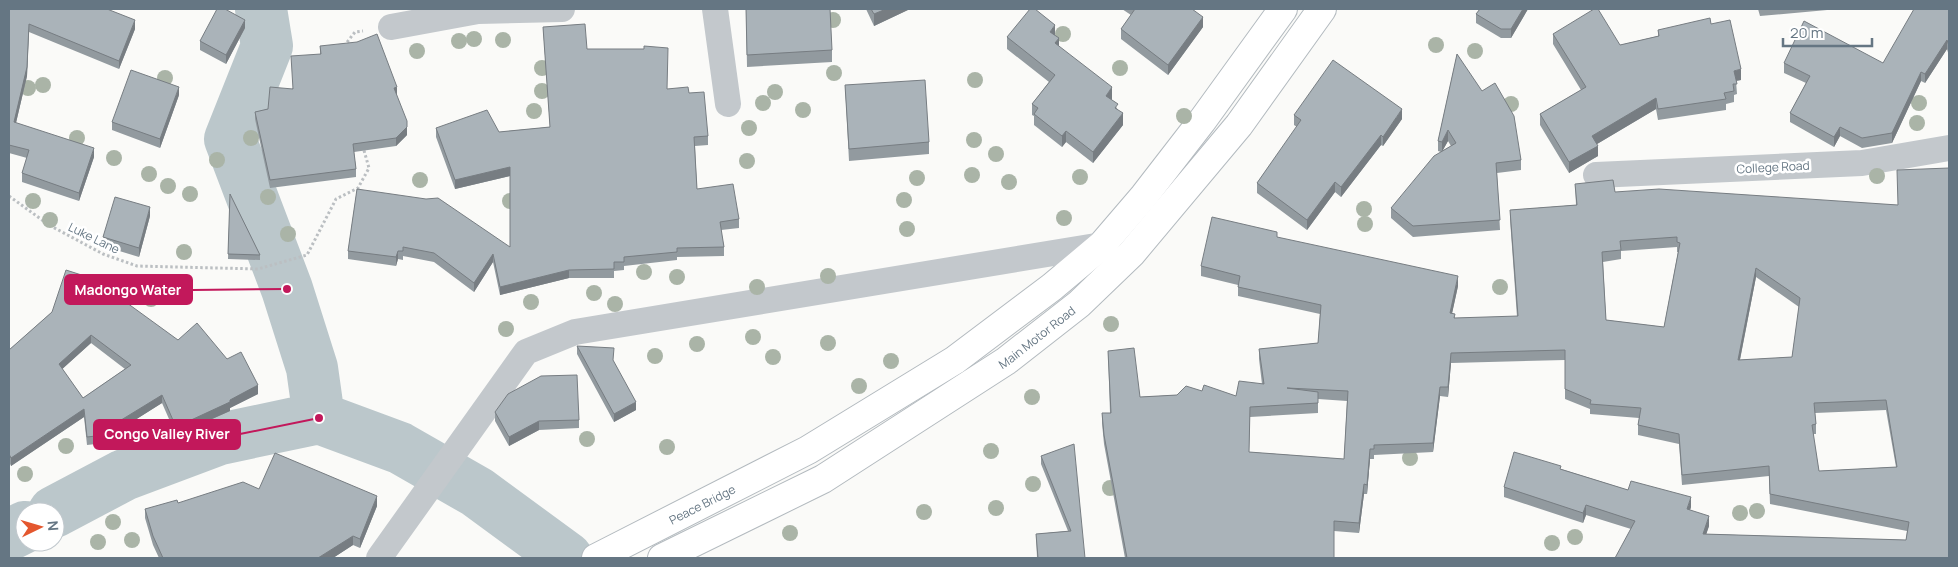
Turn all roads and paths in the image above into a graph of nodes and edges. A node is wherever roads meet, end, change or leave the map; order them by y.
1 (562, 9) edge
2 (715, 9) edge
3 (1283, 9) edge
4 (1322, 9) edge
5 (390, 27) joint
6 (342, 48) edge
7 (728, 104) dead end
8 (362, 140) edge
9 (1949, 148) edge
10 (1596, 175) dead end
11 (9, 196) edge
12 (1102, 245) junction
13 (380, 558) edge
14 (596, 558) edge
15 (662, 558) edge

1 - 5 street
2 - 7 street
3 - 12 main road
4 - 15 main road, Main Motor Road
5 - 6 path
8 - 11 path, Luke Lane
9 - 10 street, College Road
12 - 13 street
12 - 14 main road, Peace Bridge

